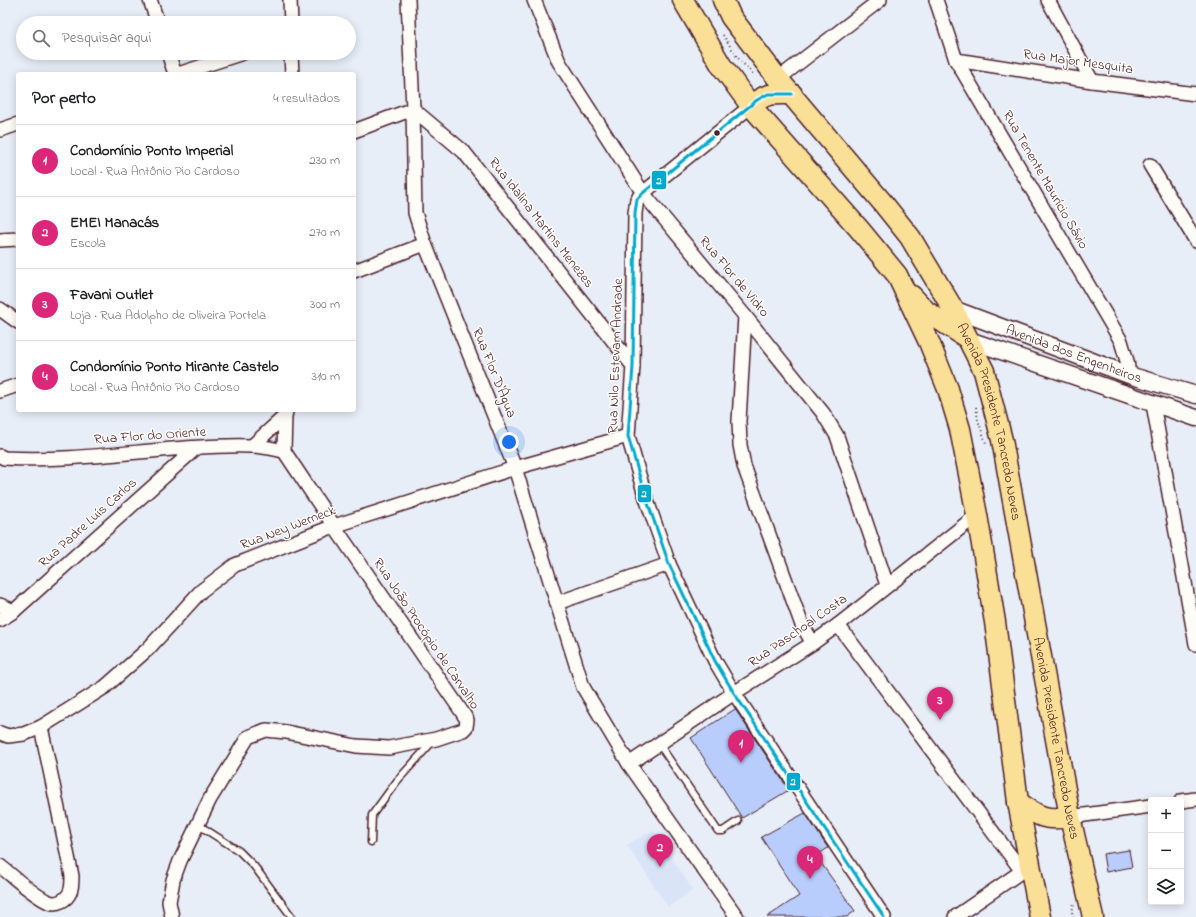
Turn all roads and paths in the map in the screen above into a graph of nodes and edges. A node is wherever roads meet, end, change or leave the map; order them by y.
1 (150, 0) edge
2 (290, 0) edge
3 (408, 0) edge
4 (534, 0) edge
5 (683, 0) edge
6 (723, 0) edge
7 (880, 0) edge
8 (936, 0) edge
9 (1048, 0) edge
10 (156, 16) edge
11 (291, 16) edge
12 (721, 32) dead end
13 (171, 60) edge
14 (221, 60) edge
15 (291, 60) edge
16 (956, 60) junction
17 (175, 72) edge
18 (182, 72) edge
19 (292, 72) edge
20 (1092, 81) junction
21 (773, 86) junction
22 (1196, 94) edge
23 (751, 106) junction
24 (413, 109) junction
25 (16, 125) edge
26 (0, 130) edge
27 (356, 130) edge
28 (1150, 165) dead end
29 (643, 193) junction
30 (16, 239) edge
31 (0, 240) edge
32 (1196, 241) edge
33 (425, 244) junction
34 (356, 270) edge
35 (897, 275) junction
36 (0, 309) edge
37 (954, 309) junction
38 (746, 316) junction
39 (16, 321) edge
40 (969, 340) junction
41 (633, 366) junction
42 (1129, 375) junction
43 (16, 386) edge
44 (0, 391) edge
45 (1196, 395) edge
46 (1153, 404) junction
47 (976, 406) dead end
48 (286, 413) edge
49 (1196, 418) edge
50 (628, 436) junction
51 (252, 446) junction
52 (196, 448) junction
53 (988, 450) dead end
54 (284, 451) junction
55 (0, 456) edge
56 (515, 468) junction
57 (977, 515) junction
58 (334, 526) junction
59 (669, 564) junction
60 (887, 585) junction
61 (557, 603) junction
62 (0, 605) edge
63 (14, 611) junction
64 (0, 620) edge
65 (838, 625) junction
66 (813, 643) junction
67 (1196, 644) edge
68 (734, 693) junction
69 (41, 727) junction
70 (4, 734) edge
71 (436, 739) junction
72 (658, 744) junction
73 (629, 764) junction
74 (1196, 799) edge
75 (1184, 801) edge
76 (1018, 802) junction
77 (1148, 806) edge
78 (1070, 817) junction
79 (738, 821) dead end
80 (197, 824) junction
81 (371, 842) dead end
82 (0, 866) edge
83 (1026, 870) junction
84 (1075, 897) dead end
85 (172, 917) edge
86 (292, 917) edge
87 (737, 917) edge
88 (884, 917) edge
89 (955, 917) edge
90 (1040, 917) edge
91 (1073, 917) edge
92 (1093, 917) edge

1 - 10 street
2 - 11 street
3 - 24 street, Rua Flor D'Água
4 - 29 street, Rua Flor de Vidro
5 - 23 main road, Avenida Presidente Tancredo Neves
6 - 21 main road
7 - 21 street
8 - 16 street, Rua Tenente Maurício Sávio
9 - 20 street
12 - 21 path
13 - 17 street
14 - 18 street
15 - 19 street
16 - 20 street, Rua Major Mesquita
16 - 42 street, Rua Tenente Maurício Sávio
20 - 22 street, Rua Major Mesquita
21 - 23 main road
21 - 37 main road, Avenida Presidente Tancredo Neves
23 - 29 street
23 - 35 main road, Avenida Presidente Tancredo Neves
24 - 27 street
24 - 33 street, Rua Flor D'Água
24 - 41 street, Rua Idalina Martins Menezes
25 - 26 street
28 - 32 street
29 - 38 street, Rua Flor de Vidro
29 - 41 street, Rua Nilo Estevam Andrade
30 - 31 street
33 - 34 street
33 - 56 street, Rua Flor D'Água
35 - 40 main road
35 - 57 main road, Avenida Presidente Tancredo Neves
36 - 39 street
37 - 40 main road, Avenida Presidente Tancredo Neves
37 - 42 street, Avenida dos Engenheiros
38 - 60 street, Rua Flor de Vidro
38 - 66 street
40 - 46 street, Avenida dos Engenheiros
40 - 78 main road, Avenida Presidente Tancredo Neves
41 - 50 street, Rua Nilo Estevam Andrade
42 - 45 street, Avenida dos Engenheiros
43 - 44 street
46 - 49 street, Avenida dos Engenheiros
46 - 67 street
47 - 53 path
48 - 51 street
48 - 54 street
50 - 56 street, Rua Ney Werneck
50 - 59 street, Rua Nilo Estevam Andrade
51 - 52 street, Rua Flor do Oriente
51 - 54 street, Rua Flor do Oriente
52 - 55 street, Rua Flor do Oriente
52 - 63 street, Rua Padre Luís Carlos
54 - 58 street
56 - 58 street, Rua Ney Werneck
56 - 61 street, Rua Flor D'Água
57 - 60 street, Rua Paschoal Costa
57 - 76 main road, Avenida Presidente Tancredo Neves
58 - 69 street, Rua Ney Werneck
58 - 71 street, Rua João Procópio de Carvalho
59 - 61 street
59 - 68 street, Rua Nilo Estevam Andrade
60 - 65 street, Rua Paschoal Costa
61 - 73 street, Rua Flor D'Água
62 - 63 street
63 - 64 street, Rua Padre Luís Carlos
65 - 66 street, Rua Paschoal Costa
65 - 83 street
66 - 68 street, Rua Paschoal Costa
68 - 72 street, Rua Paschoal Costa
68 - 88 street, Rua Nilo Estevam Andrade
69 - 70 street, Rua Ney Werneck
69 - 82 street
71 - 80 street, Rua João Procópio de Carvalho
71 - 81 lane
72 - 73 street, Rua Paschoal Costa
72 - 79 lane
73 - 87 street, Rua Flor D'Água
74 - 75 street
76 - 78 main road
76 - 83 main road, Avenida Presidente Tancredo Neves
77 - 78 street
78 - 92 main road, Avenida Presidente Tancredo Neves
80 - 85 street, Rua João Procópio de Carvalho
80 - 86 lane
83 - 89 street
83 - 90 main road, Avenida Presidente Tancredo Neves
84 - 91 path

